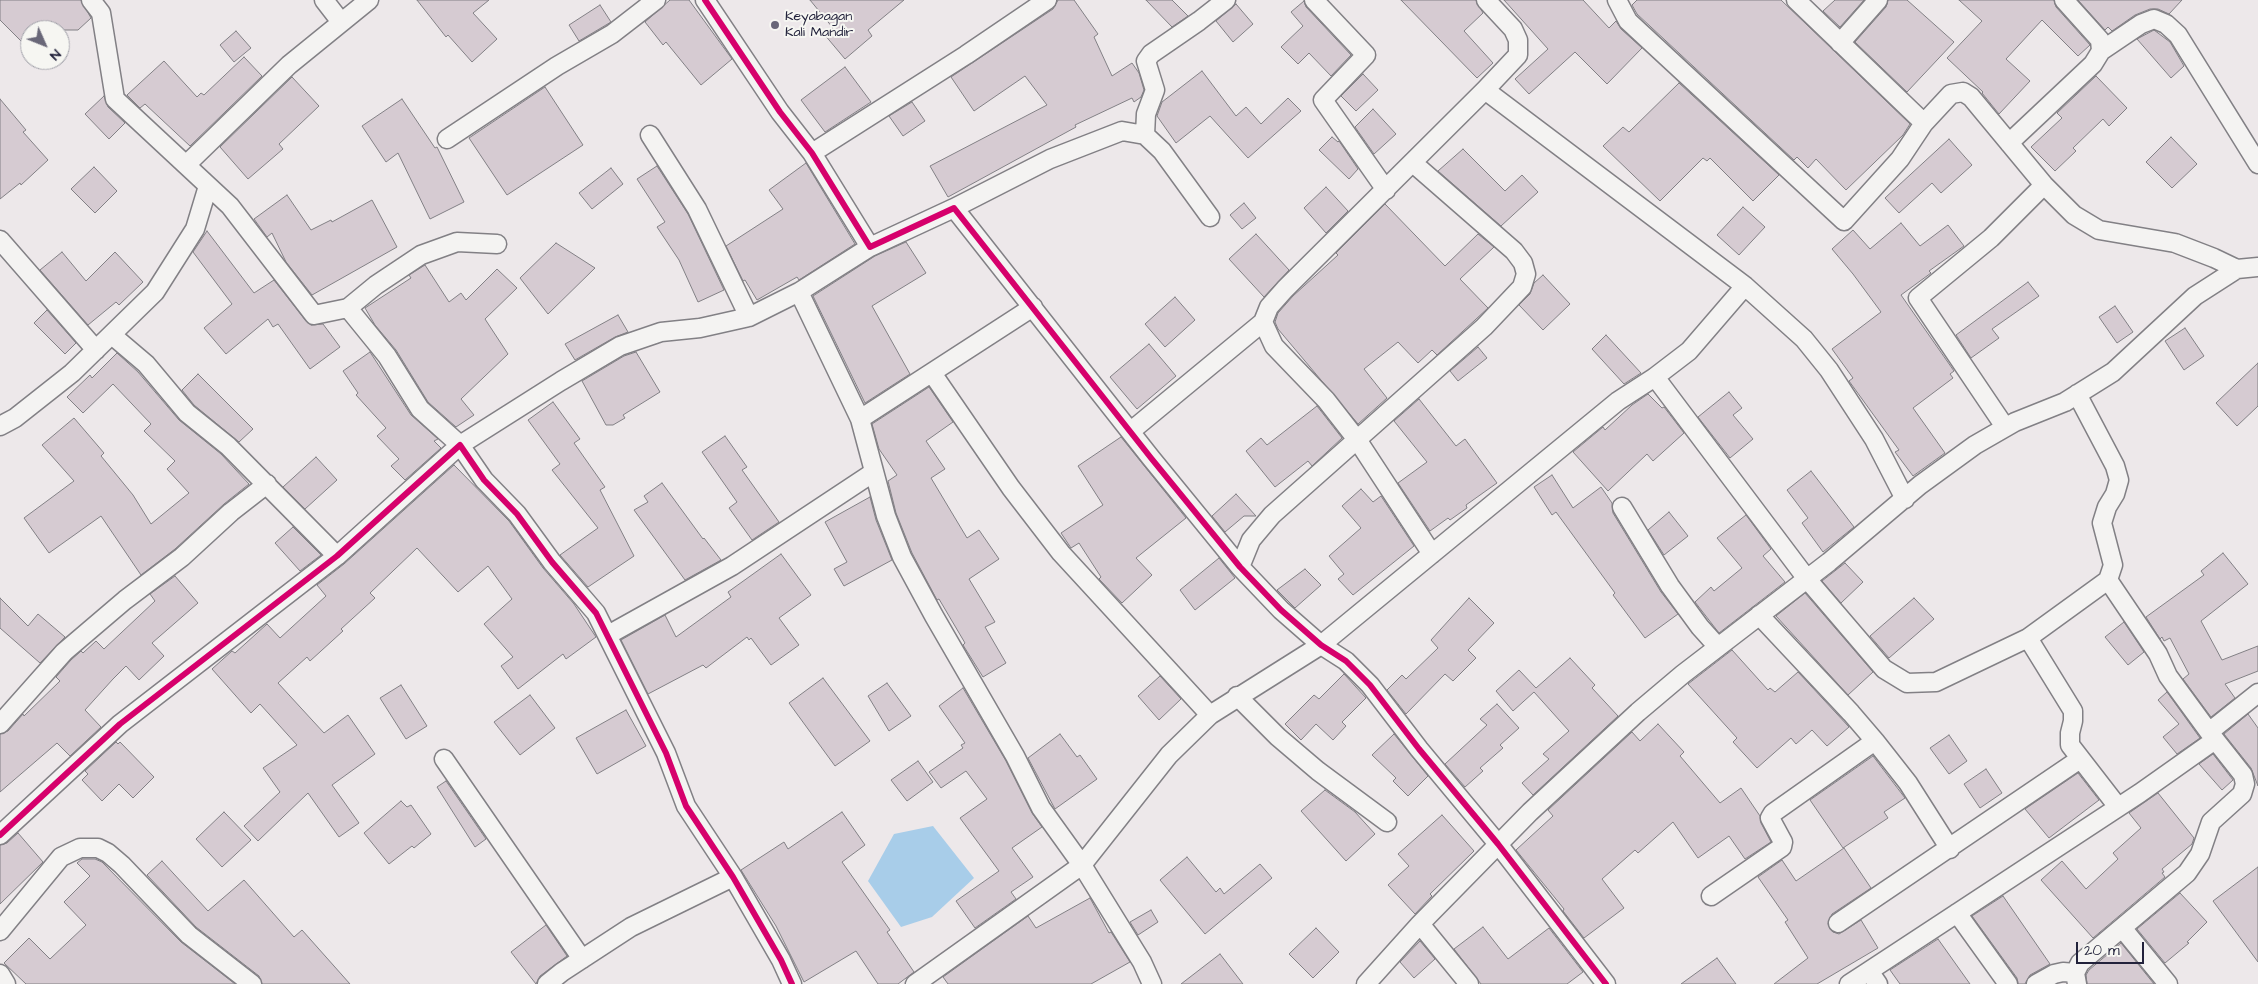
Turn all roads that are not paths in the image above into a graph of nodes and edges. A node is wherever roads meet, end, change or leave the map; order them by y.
1 (91, 0) edge
2 (324, 0) edge
3 (369, 0) edge
4 (656, 0) edge
5 (705, 0) edge
6 (1047, 0) edge
7 (1226, 0) edge
8 (1314, 0) edge
9 (1486, 0) edge
10 (1617, 0) edge
11 (1796, 0) edge
12 (1878, 0) edge
13 (2064, 0) edge
14 (341, 22) junction
15 (1840, 43) junction
16 (2101, 51) junction
17 (1485, 90) junction
18 (1924, 123) junction
19 (650, 135) dead end
20 (1145, 135) junction
21 (447, 139) dead end
22 (2009, 143) junction
23 (812, 153) junction
24 (1413, 163) junction
25 (2258, 164) edge
26 (186, 165) junction
27 (2044, 185) junction
28 (208, 186) junction
29 (1386, 190) junction
30 (954, 208) junction
31 (1210, 216) dead end
32 (0, 240) edge
33 (497, 244) dead end
34 (870, 247) junction
35 (2258, 267) edge
36 (2237, 270) junction
37 (1745, 286) junction
38 (799, 292) junction
39 (1033, 307) junction
40 (348, 308) junction
41 (749, 316) junction
42 (1263, 322) junction
43 (113, 336) junction
44 (96, 350) junction
45 (932, 372) junction
46 (1655, 377) junction
47 (2077, 394) junction
48 (860, 419) junction
49 (0, 426) edge
50 (2005, 427) junction
51 (1131, 431) junction
52 (1358, 441) junction
53 (460, 445) junction
54 (874, 472) junction
55 (267, 484) junction
56 (1905, 499) junction
57 (1622, 507) dead end
58 (1432, 554) junction
59 (337, 556) junction
60 (1240, 568) junction
61 (1807, 579) junction
62 (2108, 580) junction
63 (1759, 615) junction
64 (608, 635) junction
65 (2028, 638) junction
66 (1321, 645) junction
67 (1718, 647) junction
68 (2258, 693) edge
69 (1237, 696) junction
70 (1210, 715) junction
71 (0, 724) edge
72 (2212, 736) junction
73 (1875, 741) junction
74 (444, 759) dead end
75 (2080, 759) junction
76 (2118, 807) junction
77 (1387, 822) dead end
78 (0, 835) edge
79 (1498, 844) junction
80 (1950, 849) junction
81 (1082, 865) junction
82 (733, 877) junction
83 (1711, 896) dead end
84 (1957, 913) junction
85 (1838, 923) dead end
86 (1420, 924) junction
87 (2124, 929) junction
88 (0, 931) edge
89 (582, 959) junction
90 (0, 974) edge
91 (1873, 978) edge
92 (2076, 978) edge
93 (6, 984) edge
94 (252, 984) edge
95 (547, 984) edge
96 (792, 984) edge
97 (915, 984) edge
98 (1152, 984) edge
99 (1366, 984) edge
100 (1469, 984) edge
101 (1606, 984) edge
102 (1849, 984) edge
103 (2008, 984) edge
104 (2036, 984) edge
105 (2168, 984) edge

1 - 26 street
2 - 14 street
3 - 14 street
4 - 21 street
5 - 23 street
6 - 23 street
7 - 20 street
8 - 29 street
9 - 17 street
10 - 18 street
11 - 15 street
12 - 15 street
13 - 16 street
14 - 26 street
15 - 18 street
16 - 22 street
16 - 25 street
17 - 24 street
17 - 37 street
18 - 22 street
19 - 41 street
20 - 30 street
20 - 31 street
22 - 27 street
23 - 34 street
24 - 29 street
24 - 52 street
26 - 28 street
27 - 36 street
27 - 50 street
28 - 40 street
28 - 43 street
29 - 42 street
30 - 34 street
30 - 39 street
32 - 44 street
33 - 40 street
34 - 38 street
35 - 36 street
36 - 47 street
37 - 46 street
37 - 56 street
38 - 41 street
38 - 48 street
39 - 45 street
39 - 51 street
40 - 53 street
41 - 53 street
42 - 51 street
42 - 52 street
43 - 44 street
43 - 55 street
44 - 49 street
45 - 48 street
45 - 70 street
46 - 58 street
46 - 61 street
47 - 50 street
47 - 62 street
48 - 54 street
50 - 56 street
51 - 60 street
52 - 58 street
52 - 60 street
53 - 59 street
53 - 64 street
54 - 64 street
54 - 81 street
55 - 59 street
55 - 71 street
56 - 61 street
57 - 67 street
58 - 66 street
59 - 78 street
60 - 66 street
61 - 63 street
61 - 65 street
62 - 65 street
62 - 72 street
63 - 67 street
63 - 73 street
64 - 82 street
65 - 75 street
66 - 69 street
66 - 79 street
67 - 79 street
68 - 72 street
69 - 70 street
69 - 77 street
70 - 81 street
72 - 76 street
72 - 87 street
73 - 80 street
73 - 83 street
74 - 89 street
75 - 76 street
75 - 80 street
76 - 84 street
79 - 86 street
79 - 101 street
80 - 85 street
81 - 97 street
81 - 98 street
82 - 89 street
82 - 96 street
84 - 91 street
84 - 103 street
86 - 99 street
86 - 100 street
87 - 92 street
87 - 105 street
88 - 94 street
89 - 95 street
90 - 93 street
91 - 102 street
92 - 104 street

